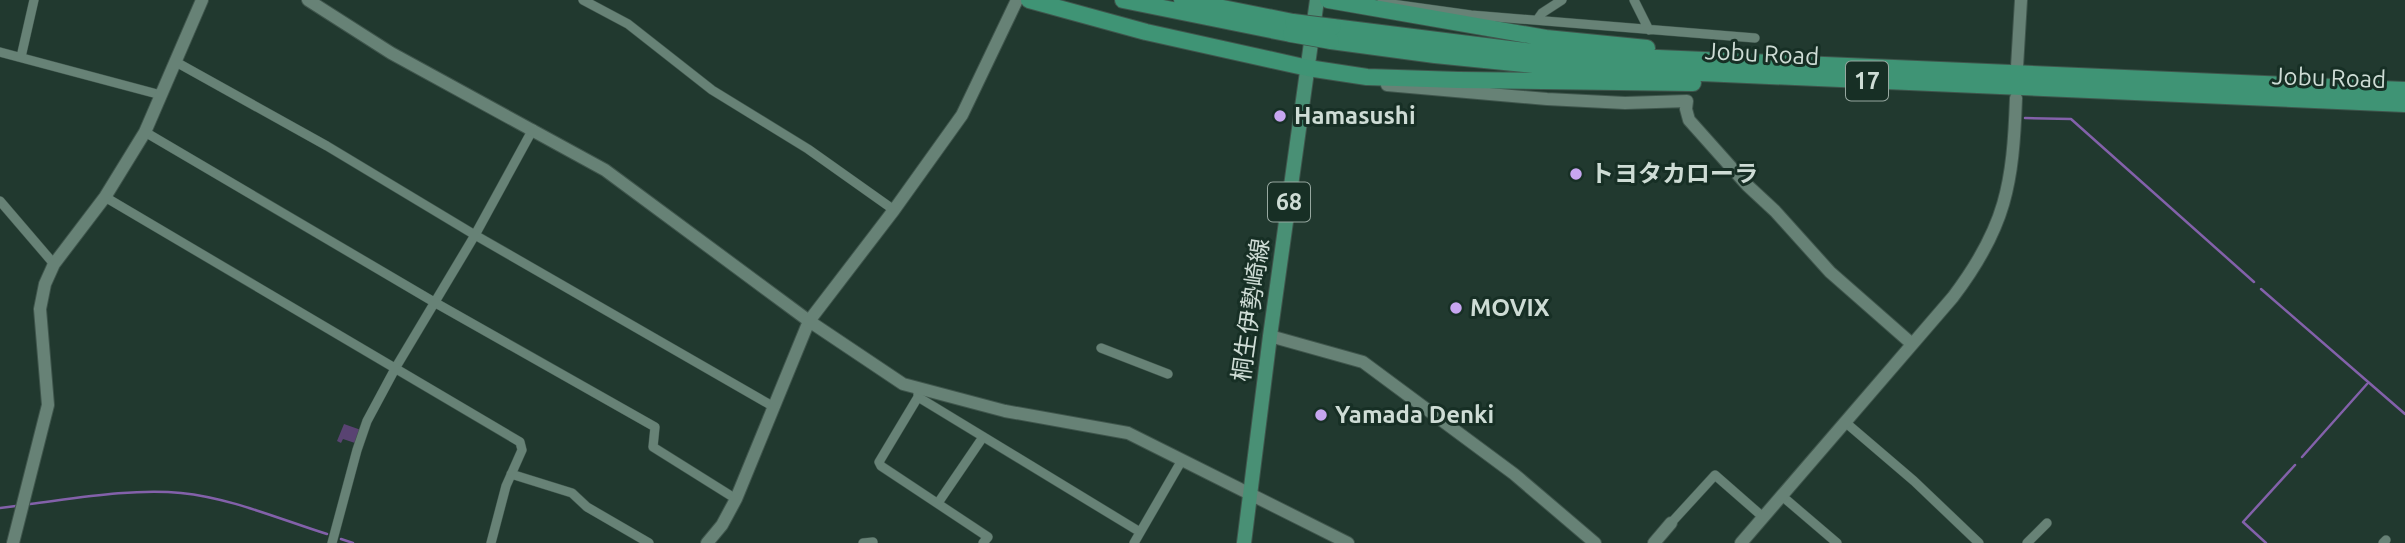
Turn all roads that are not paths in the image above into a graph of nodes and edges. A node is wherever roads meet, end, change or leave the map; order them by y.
1 (34, 0) edge
2 (202, 0) edge
3 (308, 0) edge
4 (583, 0) edge
5 (1017, 0) edge
6 (1029, 0) edge
7 (1123, 0) edge
8 (1182, 0) edge
9 (1317, 0) edge
10 (1328, 0) edge
11 (1382, 0) edge
12 (1560, 0) edge
13 (1634, 0) edge
14 (2021, 0) edge
15 (1358, 3) edge
16 (1537, 20) junction
17 (1292, 28) junction
18 (1649, 30) junction
19 (1755, 38) dead end
20 (0, 51) edge
21 (21, 57) junction
22 (176, 62) junction
23 (2017, 67) dead end
24 (1308, 68) junction
25 (1813, 72) junction
26 (1367, 77) junction
27 (2405, 90) edge
28 (161, 95) junction
29 (2017, 98) dead end
30 (2405, 104) edge
31 (533, 129) junction
32 (145, 132) junction
33 (105, 197) junction
34 (0, 201) edge
35 (894, 210) junction
36 (475, 235) junction
37 (54, 264) junction
38 (434, 302) junction
39 (809, 321) junction
40 (1270, 336) junction
41 (1913, 344) junction
42 (1101, 348) dead end
43 (396, 367) junction
44 (1168, 374) dead end
45 (918, 392) junction
46 (774, 407) junction
47 (1845, 422) junction
48 (983, 437) junction
49 (1182, 460) junction
50 (511, 474) junction
51 (1249, 494) junction
52 (1782, 496) junction
53 (736, 499) junction
54 (938, 503) junction
55 (1763, 517) junction
56 (1671, 523) joint
57 (2047, 523) dead end
58 (1140, 532) junction
59 (13, 543) edge
60 (332, 543) edge
61 (491, 543) edge
62 (649, 543) edge
63 (707, 543) edge
64 (983, 543) edge
65 (1135, 543) edge
66 (1244, 543) edge
67 (1348, 543) edge
68 (1595, 543) edge
69 (1654, 543) edge
70 (1741, 543) edge
71 (1837, 543) edge
72 (1979, 543) edge
73 (2027, 543) edge

1 - 21 street
2 - 22 street
3 - 31 street
4 - 35 street
5 - 35 street
6 - 24 highway
7 - 17 highway, Jobu Road / 17
8 - 17 highway, Jobu Road / 17
9 - 24 main road, 桐生伊勢崎線 / 68
10 - 15 highway
11 - 16 street
12 - 16 street
13 - 18 street
14 - 23 street
15 - 25 highway
16 - 18 street
17 - 25 highway, Jobu Road / 17, bridge
18 - 19 street
20 - 21 street
21 - 28 street
22 - 28 street
22 - 36 street
24 - 26 highway
24 - 40 main road, 桐生伊勢崎線 / 68
25 - 26 highway
25 - 27 highway, Jobu Road / 17
25 - 30 highway, Jobu Road / 17
26 - 41 street
28 - 32 street
29 - 41 street
31 - 36 street
31 - 39 street
32 - 33 street
32 - 38 street
33 - 37 street
33 - 43 street
34 - 37 street
35 - 39 street
36 - 38 street
36 - 46 street
37 - 59 street
38 - 43 street
38 - 53 street
39 - 45 street
39 - 46 street
40 - 51 main road, 桐生伊勢崎線 / 68
40 - 68 street
41 - 47 street
42 - 44 street
43 - 50 street
43 - 60 street
45 - 48 street
45 - 49 street
45 - 54 street
46 - 53 street
47 - 52 street
47 - 72 street
48 - 54 street
48 - 58 street
49 - 51 street
49 - 58 street
50 - 61 street
50 - 62 street
51 - 66 main road, 桐生伊勢崎線 / 68
51 - 67 street
52 - 55 street
52 - 71 street
53 - 63 street
54 - 64 street
55 - 56 street
55 - 70 street
56 - 69 street
57 - 73 street
58 - 65 street

